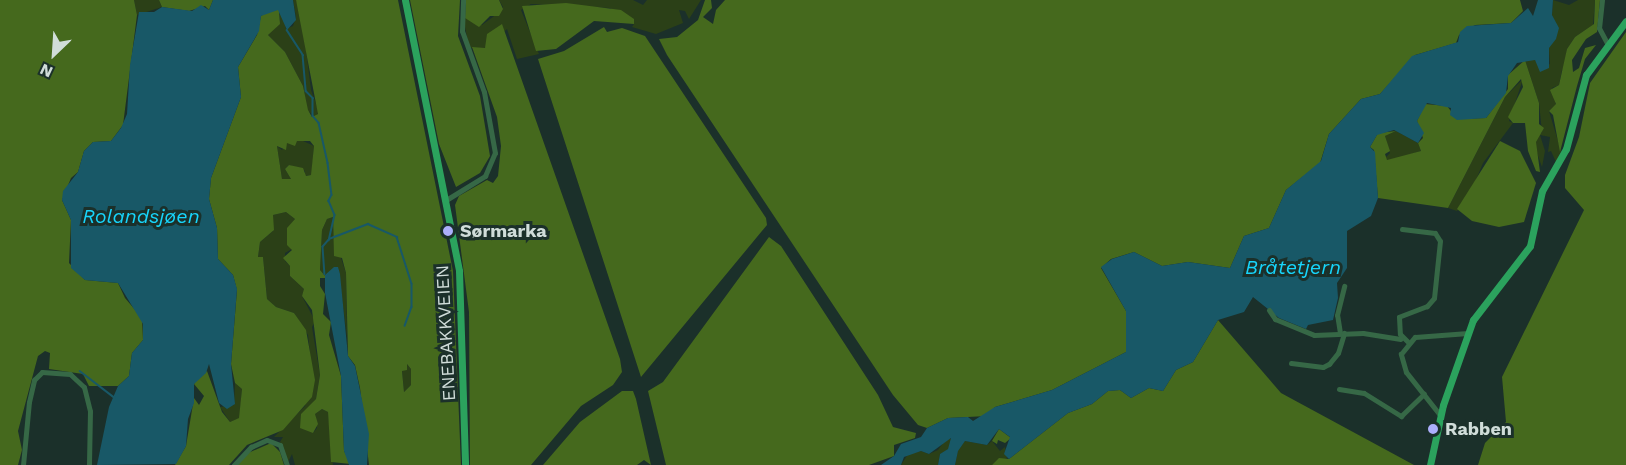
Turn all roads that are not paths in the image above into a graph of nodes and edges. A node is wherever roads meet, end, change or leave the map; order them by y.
1 (405, 0) edge
2 (463, 0) edge
3 (1602, 0) edge
4 (1626, 21) edge
5 (1607, 43) junction
6 (446, 198) junction
7 (1402, 229) dead end
8 (1344, 286) dead end
9 (1269, 310) dead end
10 (1342, 333) junction
11 (1468, 333) junction
12 (1401, 339) junction
13 (1408, 342) junction
14 (1291, 363) dead end
15 (1339, 390) dead end
16 (1424, 394) junction
17 (1440, 415) junction
18 (22, 465) edge
19 (89, 465) edge
20 (234, 465) edge
21 (287, 465) edge
22 (465, 465) edge
23 (1430, 465) edge

1 - 6 main road, ENEBAKKVEIEN
2 - 6 street
3 - 5 street
4 - 5 main road
5 - 11 main road
6 - 22 main road, ENEBAKKVEIEN
7 - 12 street
8 - 10 street
9 - 10 street
10 - 12 street
10 - 14 street
11 - 13 street
11 - 17 main road
12 - 13 street
13 - 16 street
15 - 16 street
16 - 17 street
17 - 23 main road
18 - 19 street
20 - 21 street

